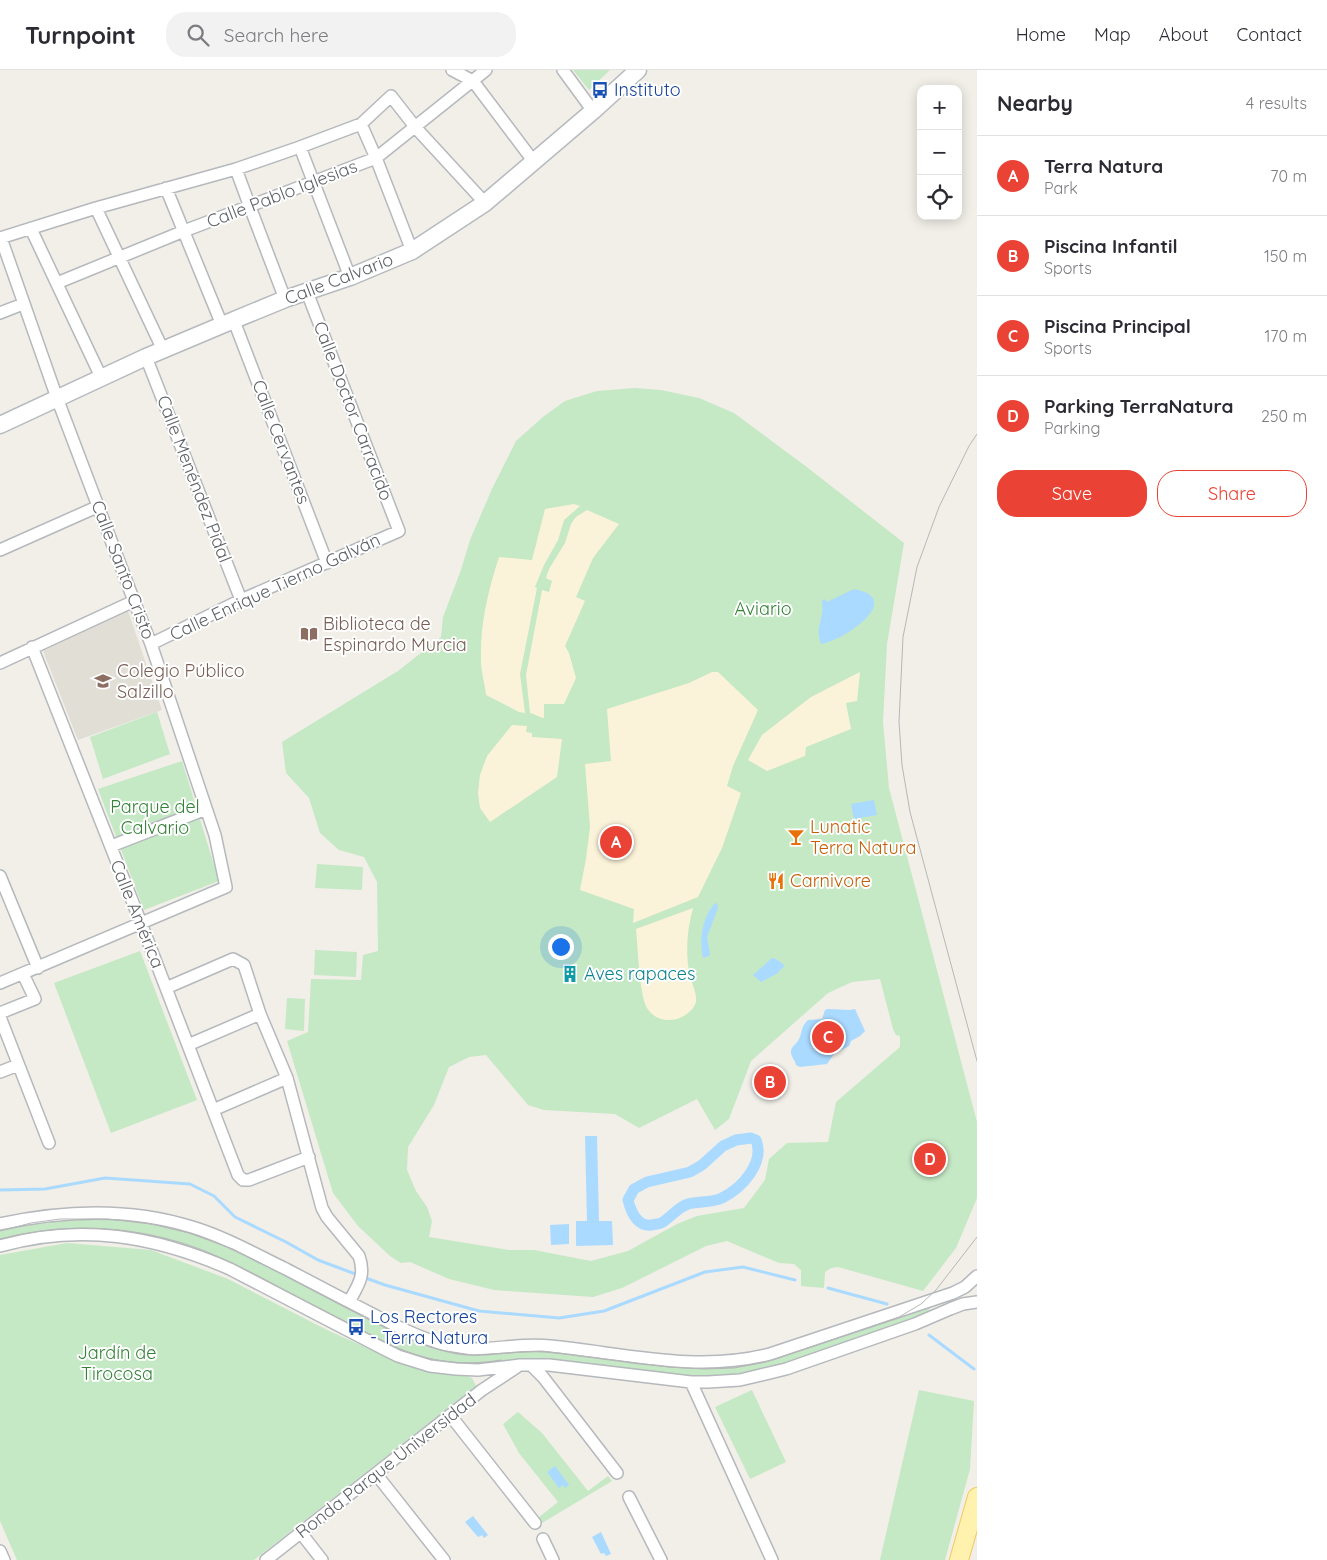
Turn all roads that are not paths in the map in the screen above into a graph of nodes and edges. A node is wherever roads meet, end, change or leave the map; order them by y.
1 (452, 70) edge
2 (486, 70) edge
3 (564, 70) edge
4 (638, 70) edge
5 (472, 81) junction
6 (593, 111) junction
7 (361, 124) junction
8 (416, 128) junction
9 (300, 147) junction
10 (376, 158) junction
11 (534, 162) junction
12 (236, 169) junction
13 (313, 182) junction
14 (166, 188) junction
15 (485, 203) junction
16 (250, 207) junction
17 (96, 208) junction
18 (31, 229) junction
19 (184, 232) junction
20 (1, 238) edge
21 (412, 251) junction
22 (120, 258) junction
23 (350, 277) junction
24 (57, 283) junction
25 (306, 292) junction
26 (285, 299) junction
27 (23, 304) junction
28 (0, 313) edge
29 (228, 323) junction
30 (163, 350) junction
31 (146, 357) junction
32 (101, 378) junction
33 (57, 398) junction
34 (2, 422) edge
35 (99, 506) junction
36 (399, 531) joint
37 (0, 550) edge
38 (328, 563) junction
39 (241, 600) junction
40 (134, 601) junction
41 (151, 644) junction
42 (32, 648) junction
43 (0, 663) edge
44 (206, 810) junction
45 (110, 846) junction
46 (0, 876) edge
47 (141, 923) junction
48 (38, 968) junction
49 (23, 974) junction
50 (0, 983) edge
51 (166, 988) junction
52 (260, 1014) junction
53 (0, 1015) edge
54 (188, 1045) junction
55 (18, 1065) junction
56 (0, 1072) edge
57 (287, 1078) junction
58 (213, 1110) junction
59 (50, 1144) dead end
60 (309, 1157) junction
61 (0, 1224) edge
62 (0, 1246) edge
63 (977, 1276) edge
64 (349, 1302) junction
65 (977, 1302) edge
66 (525, 1365) junction
67 (478, 1370) junction
68 (691, 1382) junction
69 (482, 1390) junction
70 (450, 1415) junction
71 (617, 1473) dead end
72 (376, 1474) junction
73 (629, 1497) dead end
74 (977, 1497) edge
75 (535, 1523) dead end
76 (301, 1533) junction
77 (543, 1539) dead end
78 (0, 1551) edge
79 (4, 1560) edge
80 (266, 1560) edge
81 (322, 1560) edge
82 (444, 1560) edge
83 (553, 1560) edge
84 (661, 1560) edge
85 (772, 1560) edge
86 (959, 1560) edge

1 - 5 street
2 - 5 street, Calle Pablo Iglesias
3 - 6 street
4 - 6 main road, Calle Calvario
5 - 8 street, Calle Pablo Iglesias
5 - 11 street
6 - 11 main road, Calle Calvario
7 - 8 street
7 - 9 street
7 - 10 street
8 - 10 street, Calle Pablo Iglesias
8 - 15 street
9 - 12 street
9 - 13 street
10 - 13 street, Calle Pablo Iglesias
10 - 21 street
11 - 15 main road, Calle Calvario
12 - 14 street
12 - 16 street
13 - 16 street, Calle Pablo Iglesias
13 - 23 street
14 - 17 street
14 - 19 street, Calle Cervantes
15 - 21 main road, Calle Calvario
16 - 19 street, Calle Pablo Iglesias
16 - 26 street
17 - 18 street
17 - 22 street
18 - 20 street
18 - 24 street
19 - 22 street, Calle Pablo Iglesias
19 - 29 street, Calle Cervantes
20 - 27 street, Calle Santo Cristo
21 - 23 main road, Calle Calvario
22 - 24 street, Calle Pablo Iglesias
22 - 30 street
23 - 25 main road, Calle Calvario
24 - 32 street
25 - 26 main road, Calle Calvario
25 - 36 street, Calle Doctor Carracido
26 - 29 main road, Calle Calvario
27 - 28 street
27 - 33 street, Calle Santo Cristo
29 - 30 main road, Calle Calvario
29 - 38 street, Calle Cervantes
30 - 31 main road, Calle Calvario
31 - 32 main road, Calle Calvario
31 - 39 street, Calle Menéndez Pidal
32 - 33 main road, Calle Calvario
33 - 34 main road, Calle Calvario
33 - 35 street, Calle Santo Cristo
35 - 37 street
35 - 40 street, Calle Santo Cristo
36 - 38 street, Calle Enrique Tierno Galván
38 - 39 street, Calle Enrique Tierno Galván
39 - 41 street, Calle Enrique Tierno Galván
40 - 41 street, Calle Santo Cristo
40 - 42 street
41 - 44 street, Calle Santo Cristo
42 - 43 street
42 - 45 street, Calle América
44 - 45 street
44 - 47 street, Calle Santo Cristo
45 - 47 street, Calle América
46 - 48 street
47 - 48 street
47 - 51 street, Calle América
48 - 49 street
49 - 50 street
49 - 53 street
51 - 52 street
51 - 54 street, Calle América
52 - 54 street
52 - 57 street
53 - 55 street
54 - 58 street, Calle América
55 - 56 street
55 - 59 street
57 - 58 street
57 - 60 street
58 - 60 street, Calle América
60 - 64 street
61 - 64 street
62 - 67 street
63 - 64 street
65 - 68 street
66 - 67 street
66 - 68 street
66 - 69 street, Ronda Parque Universidad
66 - 71 street
67 - 69 street, Ronda Parque Universidad
68 - 85 street
69 - 70 street, Ronda Parque Universidad
70 - 72 street, Ronda Parque Universidad
70 - 75 street
72 - 76 street, Ronda Parque Universidad
72 - 82 street
73 - 84 street
74 - 86 main road
76 - 80 street, Ronda Parque Universidad
76 - 81 street
77 - 83 street
78 - 79 street

